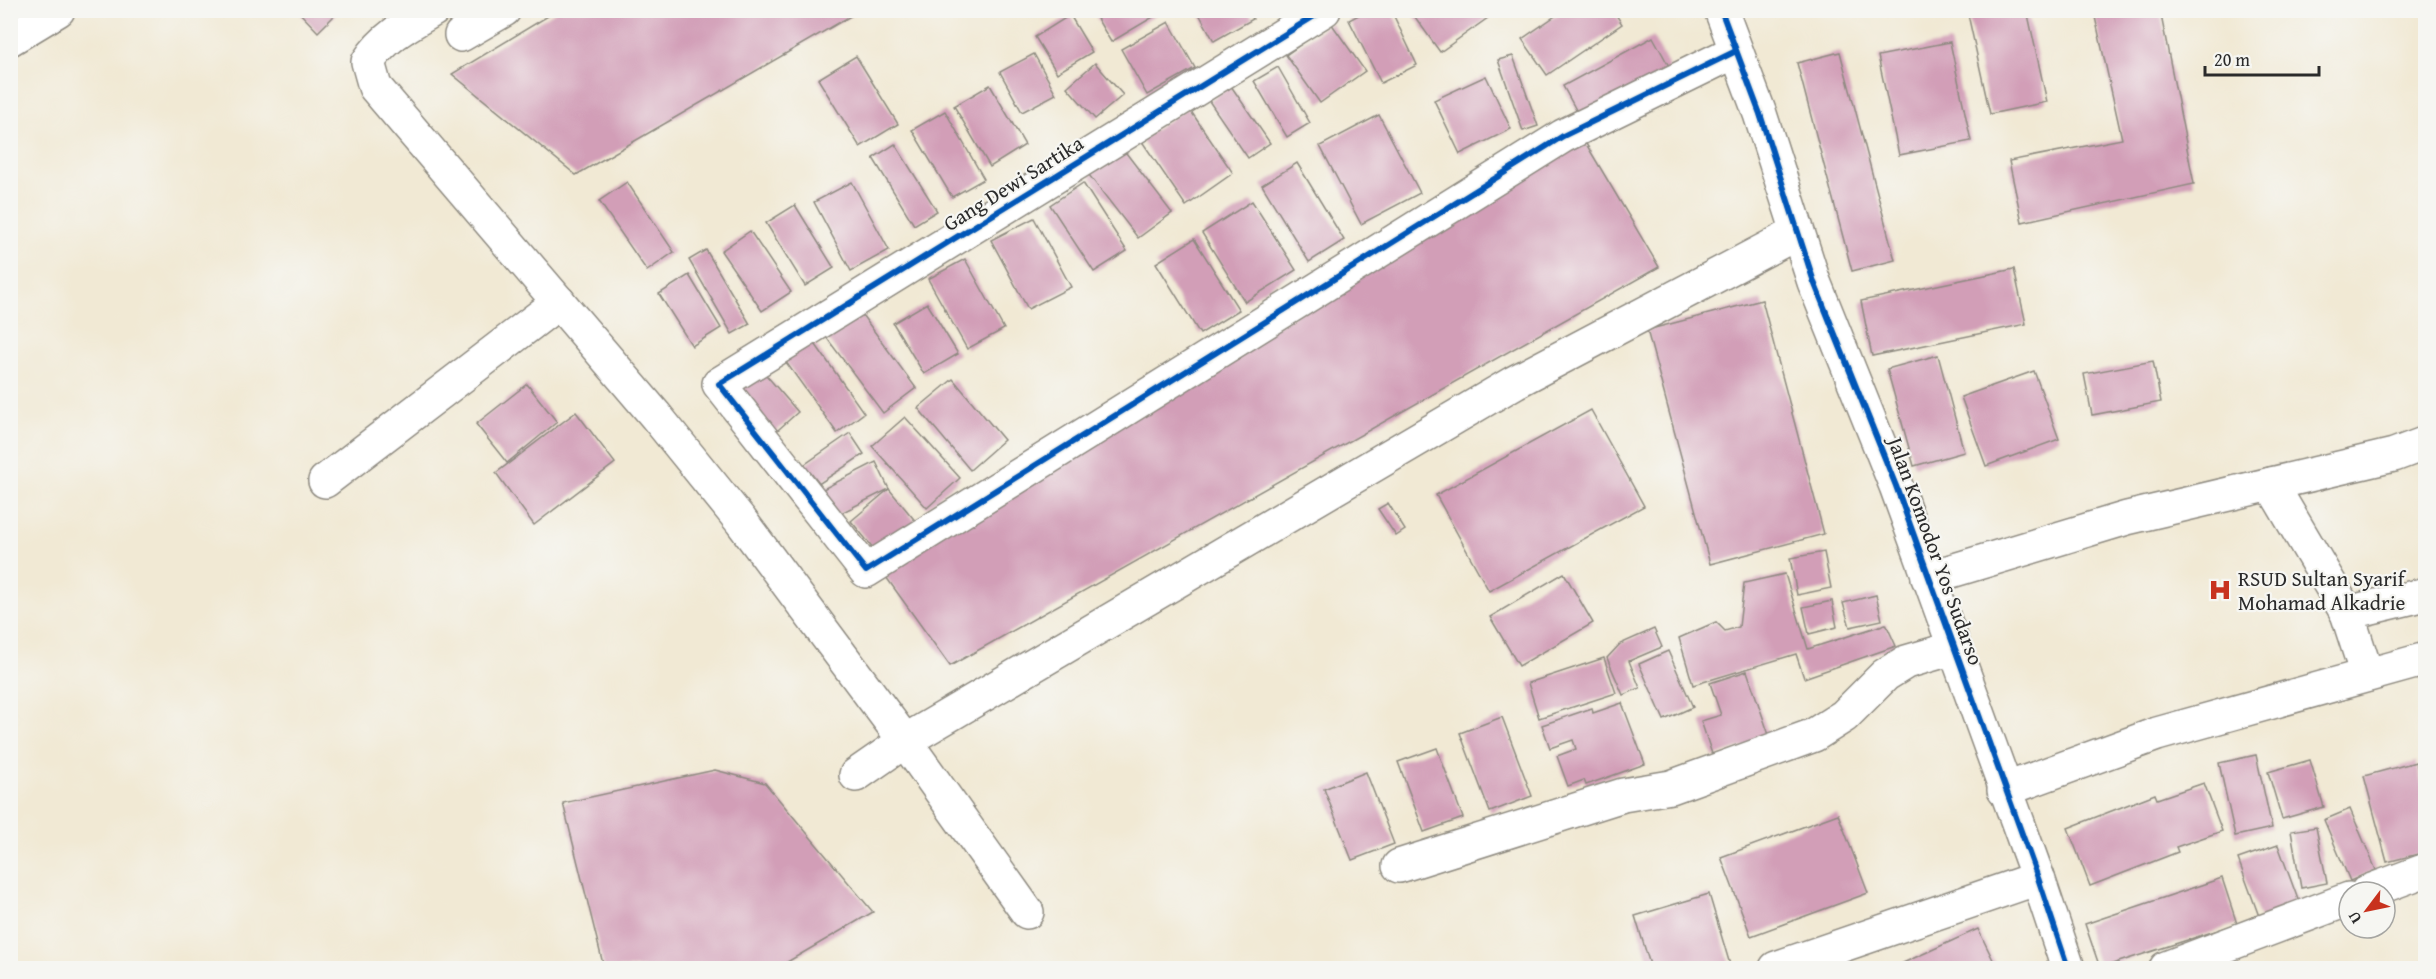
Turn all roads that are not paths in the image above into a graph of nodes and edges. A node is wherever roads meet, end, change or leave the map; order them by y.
1 (58, 10) edge
2 (433, 10) edge
3 (504, 10) edge
4 (1324, 10) edge
5 (1720, 10) edge
6 (461, 35) dead end
7 (10, 39) edge
8 (1736, 51) junction
9 (1797, 233) junction
10 (559, 302) junction
11 (2426, 443) edge
12 (325, 481) dead end
13 (2271, 484) junction
14 (1928, 578) junction
15 (2426, 594) edge
16 (2347, 613) junction
17 (1954, 648) junction
18 (2426, 659) edge
19 (2367, 675) junction
20 (905, 741) junction
21 (856, 775) dead end
22 (2004, 790) junction
23 (1399, 866) dead end
24 (2426, 870) edge
25 (2038, 878) junction
26 (2397, 881) edge
27 (2337, 904) edge
28 (1028, 912) dead end
29 (1776, 969) edge
30 (2068, 969) edge
31 (2166, 969) edge

1 - 7 street
2 - 10 street
3 - 6 street
4 - 8 street, Gang Dewi Sartika
5 - 8 street, Jalan Komodor Yos Sudarso
8 - 9 street, Jalan Komodor Yos Sudarso
9 - 14 street, Jalan Komodor Yos Sudarso
9 - 20 street
10 - 12 street
10 - 20 street
11 - 13 street
13 - 14 street
13 - 16 street
14 - 17 street, Jalan Komodor Yos Sudarso
15 - 16 street
16 - 19 street
17 - 22 street, Jalan Komodor Yos Sudarso
17 - 23 street
18 - 19 street
19 - 22 street
20 - 21 street
20 - 28 street
22 - 25 street, Jalan Komodor Yos Sudarso
24 - 26 street
25 - 29 street
25 - 30 street, Jalan Komodor Yos Sudarso
27 - 31 street

